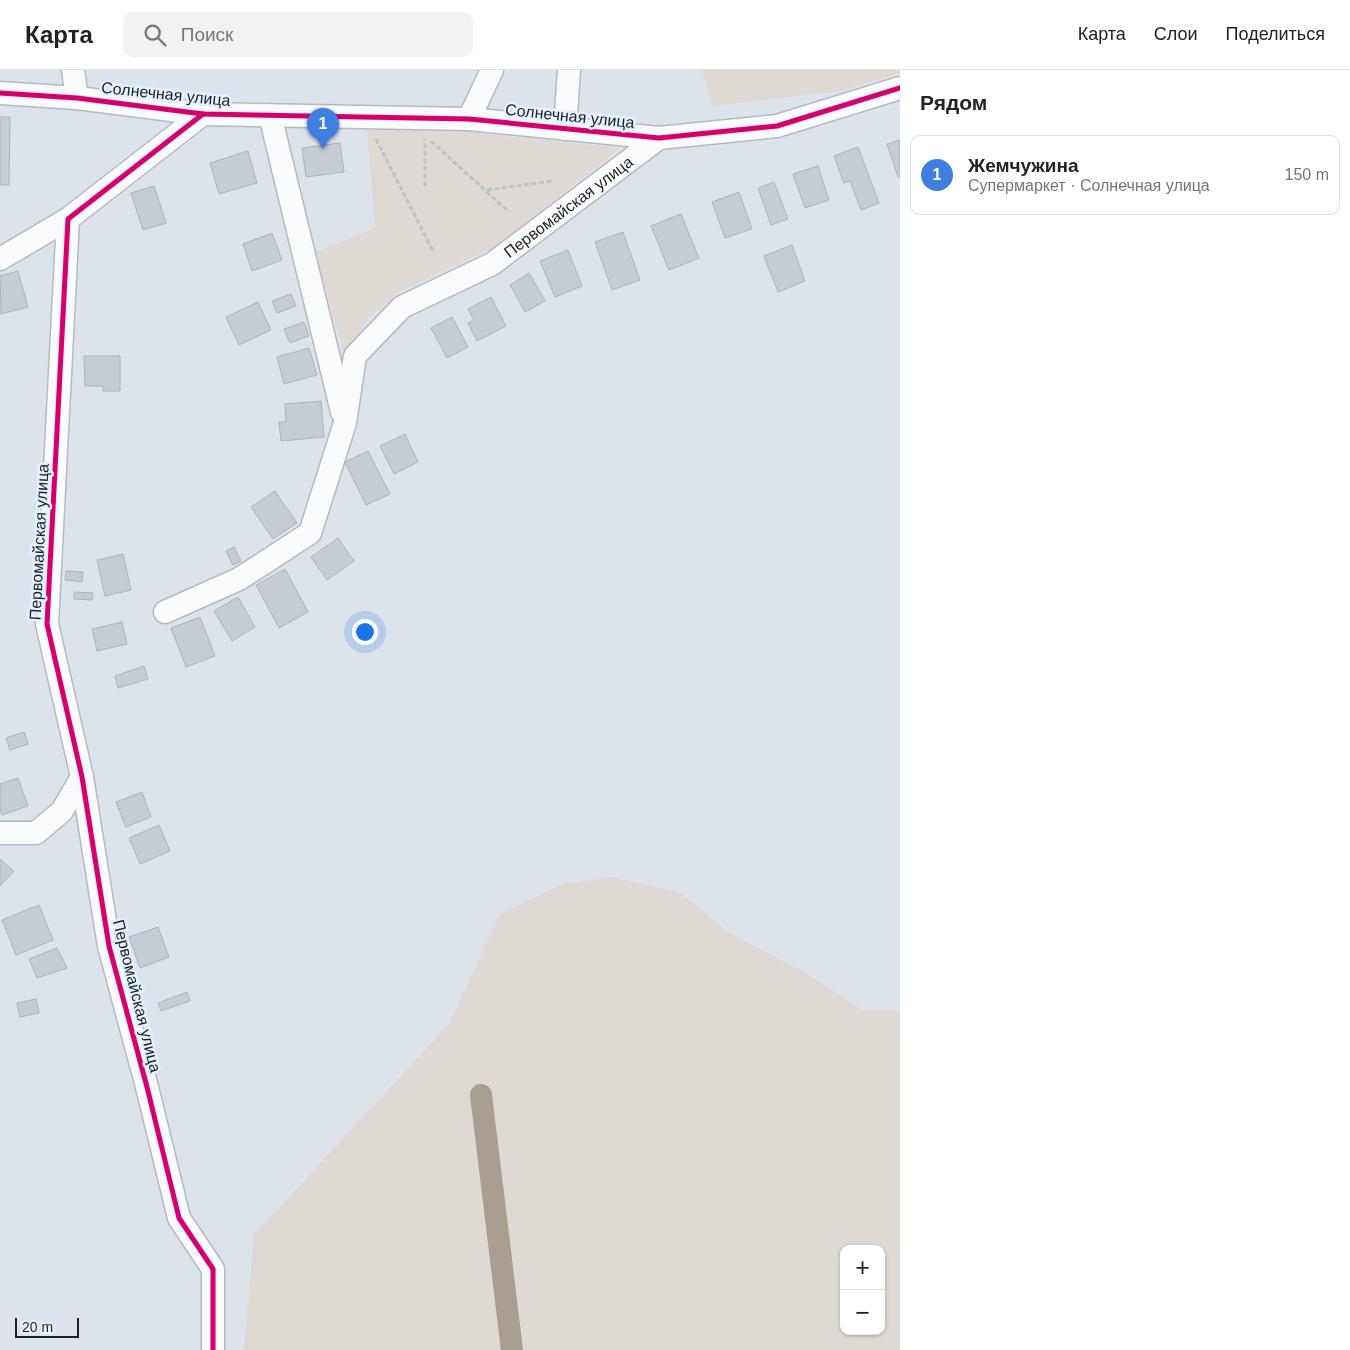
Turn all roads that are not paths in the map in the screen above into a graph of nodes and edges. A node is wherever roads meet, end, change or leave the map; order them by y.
1 (73, 70) edge
2 (492, 70) edge
3 (569, 70) edge
4 (900, 88) edge
5 (0, 93) edge
6 (78, 98) junction
7 (203, 114) junction
8 (270, 115) junction
9 (469, 119) junction
10 (565, 128) junction
11 (658, 138) junction
12 (68, 219) junction
13 (0, 259) edge
14 (344, 423) junction
15 (165, 612) dead end
16 (82, 777) junction
17 (0, 833) edge
18 (213, 1350) edge

1 - 6 street
2 - 9 street
3 - 10 street
4 - 11 street
5 - 6 street, Солнечная улица
6 - 7 street, Солнечная улица
7 - 8 street, Солнечная улица
7 - 12 street
8 - 9 street, Солнечная улица
8 - 14 street
9 - 10 street, Солнечная улица
10 - 11 street, Солнечная улица
11 - 14 street, Первомайская улица
12 - 13 street
12 - 16 street, Первомайская улица
14 - 15 street, Первомайская улица
16 - 17 street
16 - 18 street, Первомайская улица

